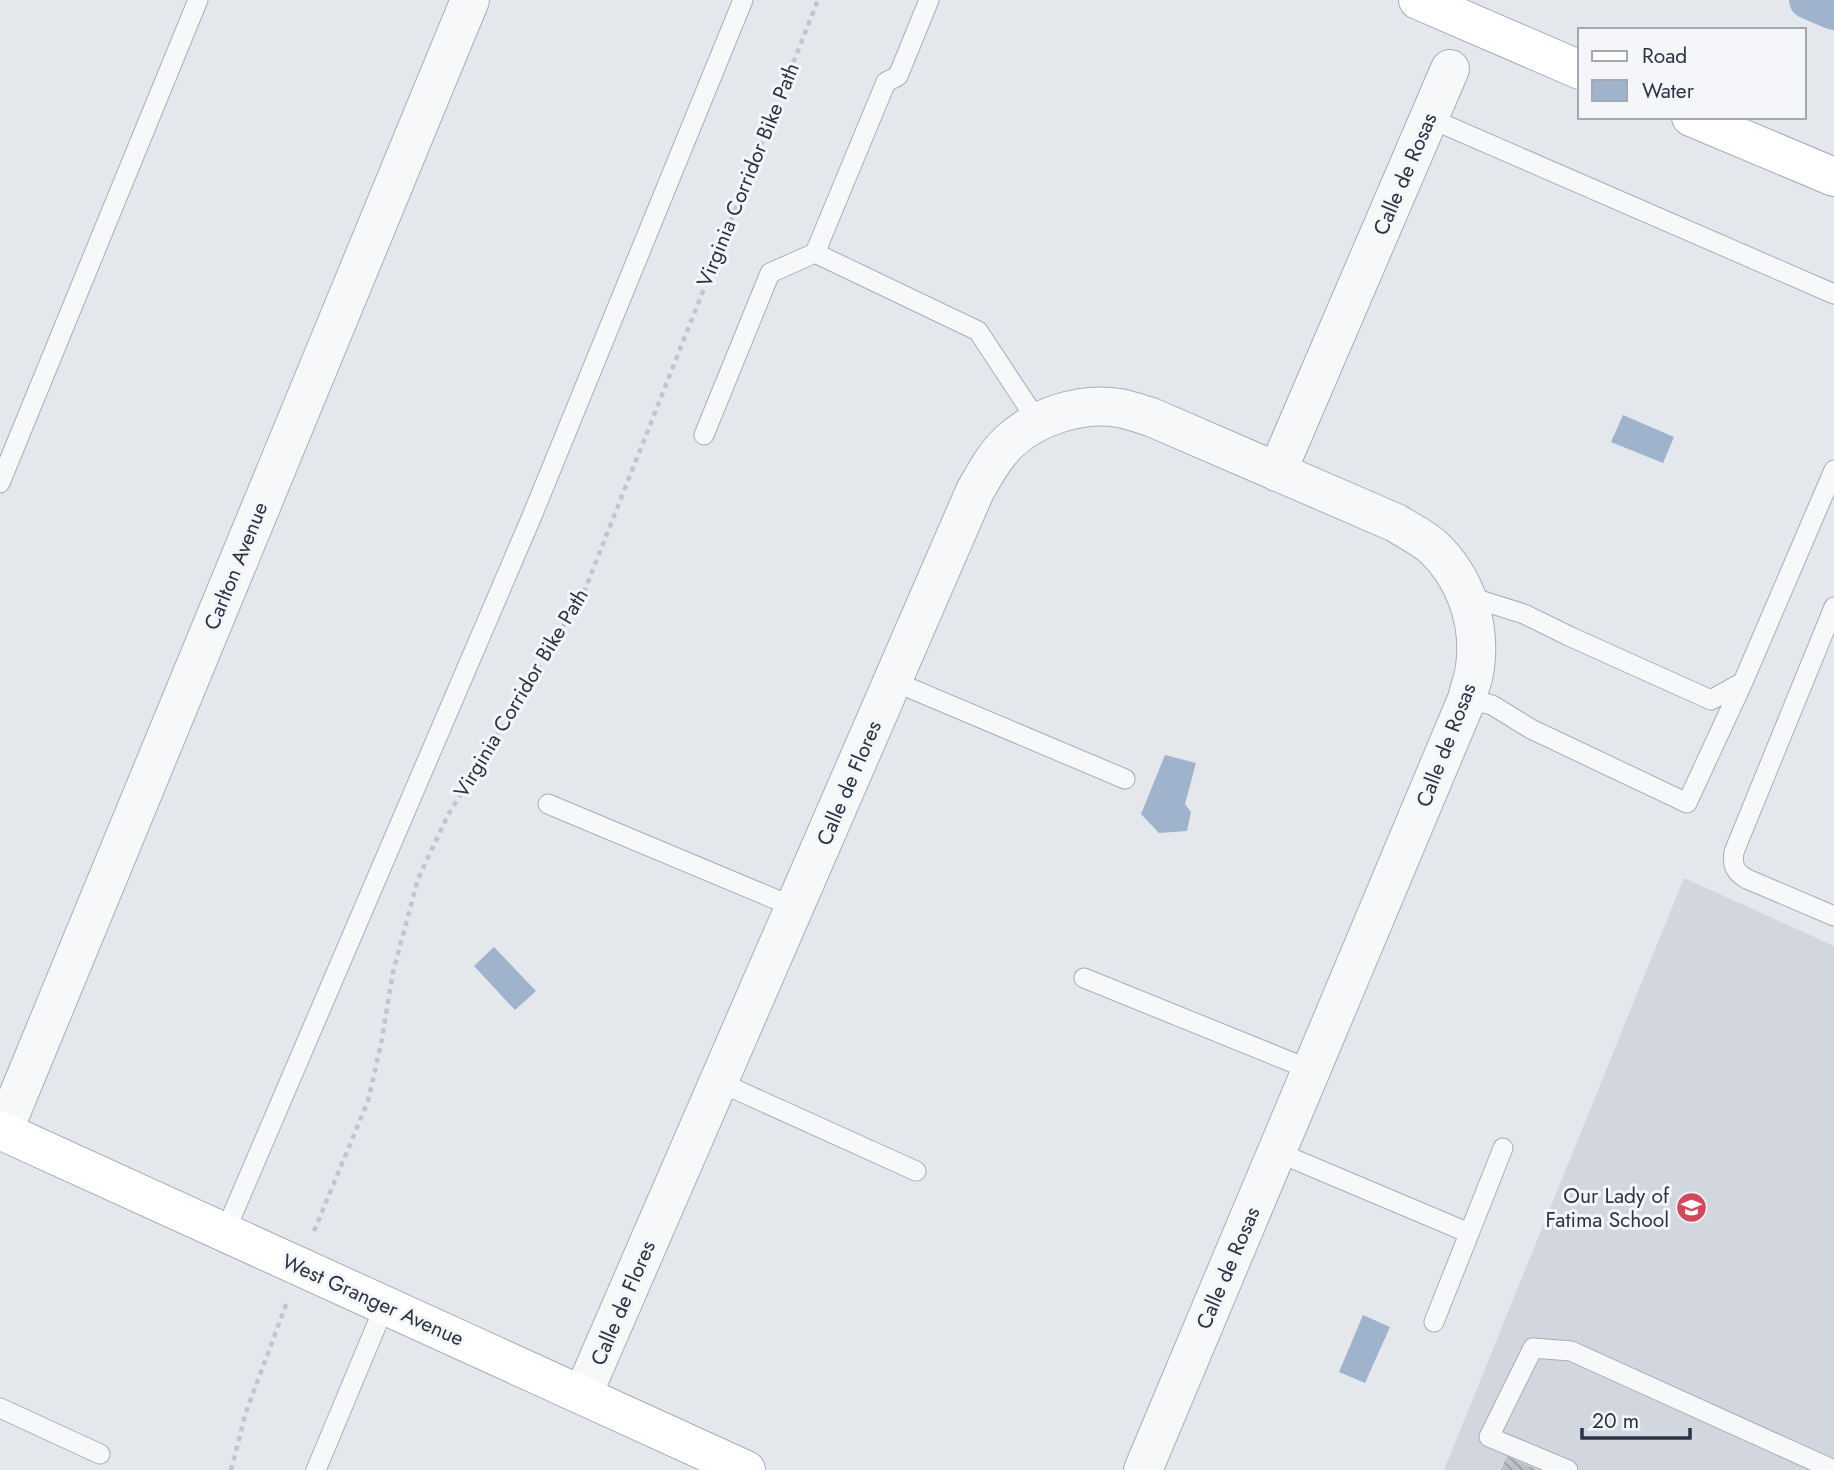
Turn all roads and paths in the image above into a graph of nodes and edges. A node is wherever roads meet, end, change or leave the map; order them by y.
1 (198, 0) edge
2 (470, 0) edge
3 (743, 0) edge
4 (817, 0) edge
5 (929, 0) edge
6 (1418, 0) edge
7 (1450, 69) dead end
8 (1578, 69) edge
9 (1429, 118) junction
10 (1696, 119) edge
11 (1834, 177) edge
12 (815, 253) junction
13 (1834, 294) edge
14 (1038, 422) junction
15 (704, 435) dead end
16 (1834, 470) edge
17 (1277, 472) junction
18 (0, 483) edge
19 (1467, 596) junction
20 (1834, 607) edge
21 (892, 681) junction
22 (1743, 681) junction
23 (1467, 699) junction
24 (1125, 779) dead end
25 (548, 804) dead end
26 (794, 907) junction
27 (1834, 916) edge
28 (1084, 978) dead end
29 (1311, 1070) junction
30 (719, 1082) junction
31 (1, 1131) edge
32 (1503, 1148) dead end
33 (1277, 1152) junction
34 (916, 1171) dead end
35 (225, 1232) junction
36 (1469, 1233) junction
37 (312, 1236) dead end
38 (288, 1298) dead end
39 (385, 1305) junction
40 (1434, 1322) dead end
41 (583, 1394) junction
42 (0, 1408) edge
43 (100, 1454) dead end
44 (230, 1470) edge
45 (316, 1470) edge
46 (746, 1470) edge
47 (1143, 1470) edge
48 (1568, 1470) edge
49 (1834, 1470) edge

1 - 18 lane
2 - 31 street, Carlton Avenue
3 - 35 lane
4 - 37 path, Virginia Corridor Bike Path
5 - 12 lane
6 - 8 street
7 - 9 street, Calle de Rosas
9 - 13 lane
9 - 17 street, Calle de Rosas
10 - 11 street
12 - 14 lane
12 - 15 lane
14 - 17 street, Calle de Flores
14 - 21 street, Calle de Flores
16 - 22 lane
17 - 19 street, Calle de Rosas
19 - 22 lane
19 - 23 street, Calle de Rosas
20 - 27 lane
21 - 24 lane
21 - 26 street, Calle de Flores
22 - 23 lane
23 - 29 street, Calle de Rosas
25 - 26 lane
26 - 30 street, Calle de Flores
28 - 29 lane
29 - 33 street, Calle de Rosas
30 - 34 lane
30 - 41 street, Calle de Flores
31 - 35 street, West Granger Avenue
32 - 36 lane
33 - 36 lane
33 - 47 street, Calle de Rosas
35 - 39 street, West Granger Avenue
36 - 40 lane
38 - 44 path
39 - 41 street, West Granger Avenue
39 - 45 lane
41 - 46 street, West Granger Avenue
42 - 43 lane
48 - 49 lane

